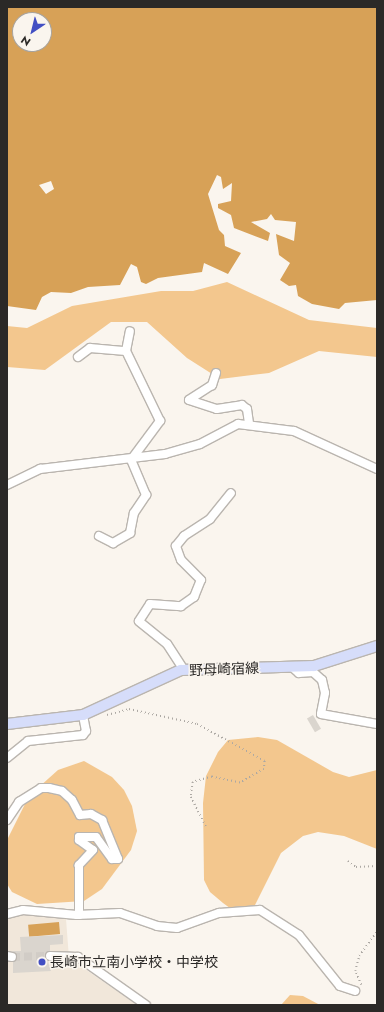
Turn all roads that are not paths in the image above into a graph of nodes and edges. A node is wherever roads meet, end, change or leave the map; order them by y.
1 (130, 331) dead end
2 (126, 351) junction
3 (78, 357) dead end
4 (216, 373) dead end
5 (249, 423) junction
6 (132, 460) junction
7 (377, 469) edge
8 (7, 485) edge
9 (230, 493) dead end
10 (99, 536) dead end
11 (377, 646) edge
12 (292, 667) junction
13 (184, 670) junction
14 (83, 715) junction
15 (377, 724) edge
16 (8, 725) edge
17 (7, 758) edge
18 (7, 820) edge
19 (7, 914) edge
20 (79, 915) junction
21 (50, 956) tunnel mouth
22 (355, 991) road end
23 (146, 1005) edge

1 - 2 street
2 - 3 street
2 - 6 street
4 - 5 street
5 - 6 street
5 - 7 street
6 - 8 street
6 - 10 street
9 - 13 street
11 - 12 main road, 野母崎宿線
12 - 13 main road, 野母崎宿線
12 - 15 street
13 - 14 main road, 野母崎宿線
14 - 16 main road, 野母崎宿線
14 - 17 street
18 - 20 street
19 - 20 street
20 - 22 street
21 - 23 street

